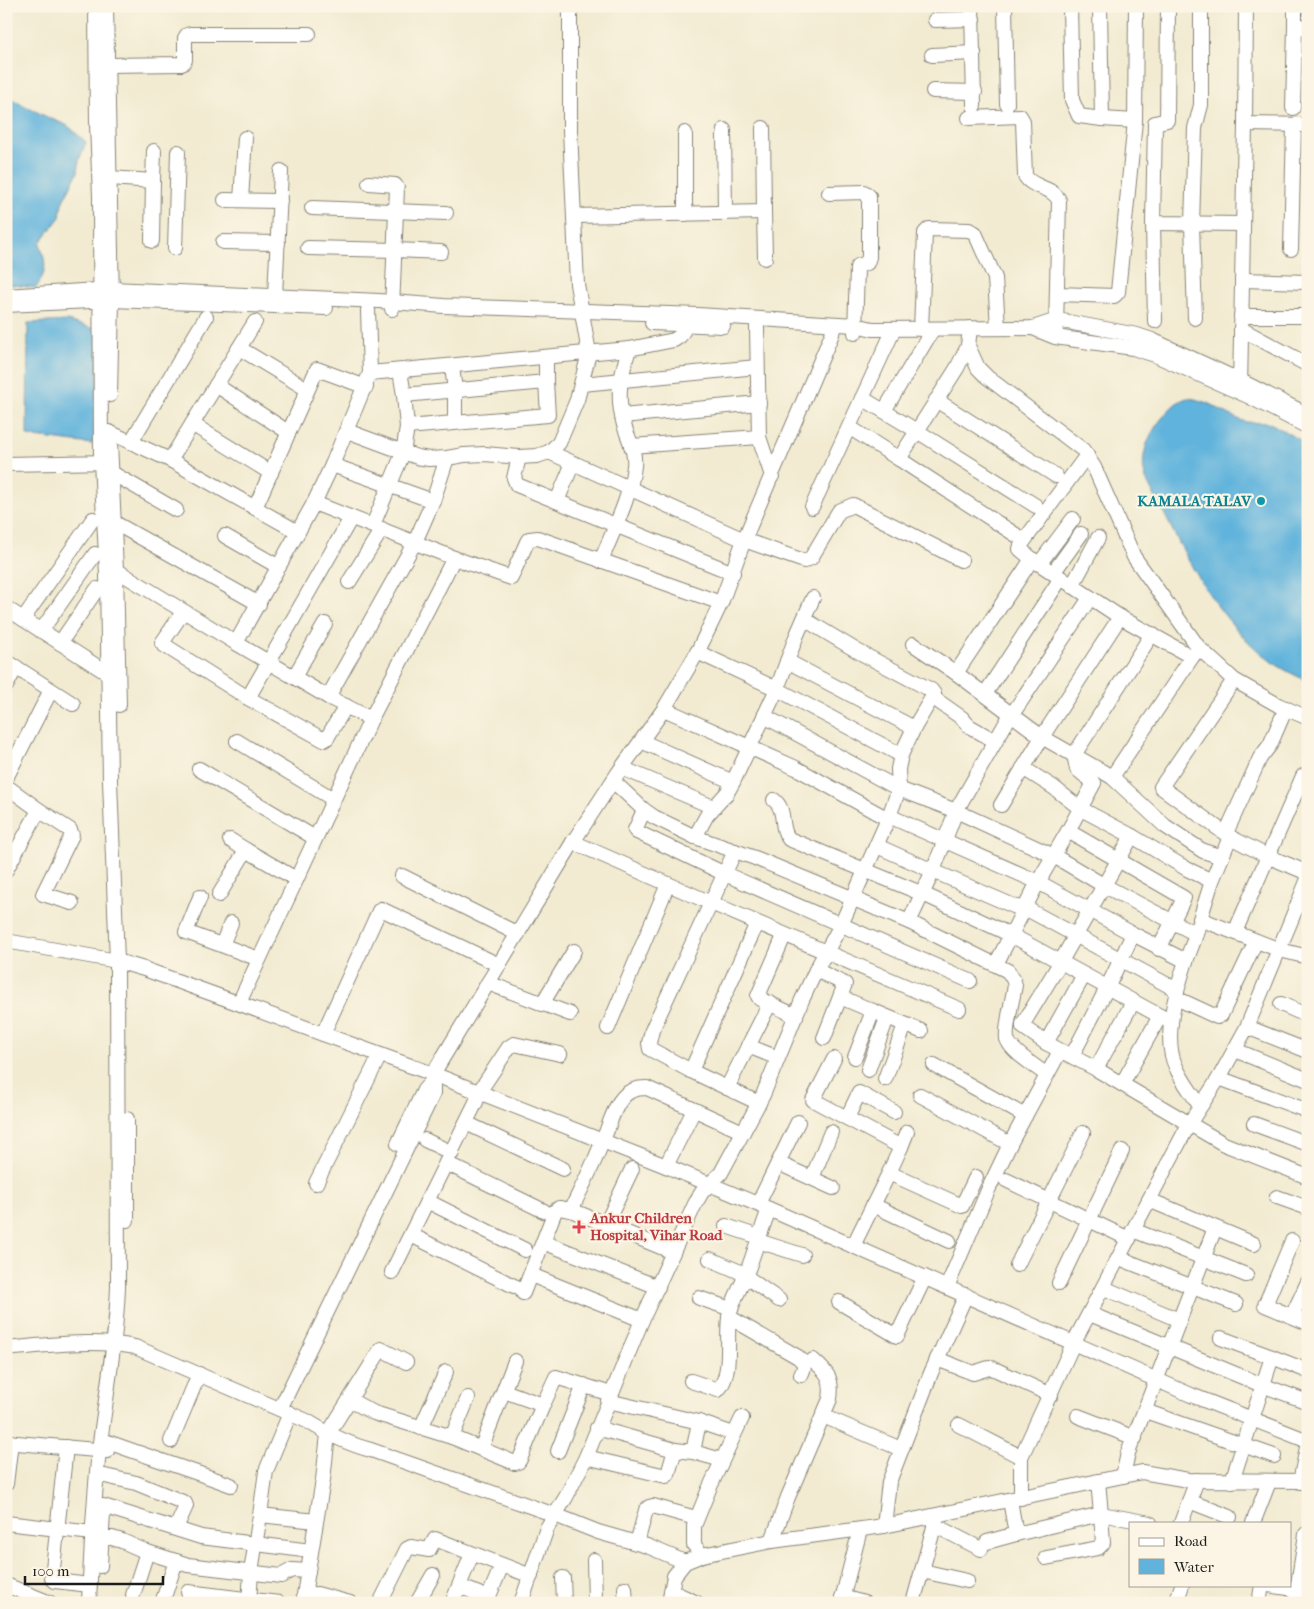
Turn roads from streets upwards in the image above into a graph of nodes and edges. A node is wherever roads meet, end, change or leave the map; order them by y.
1 (96, 6) edge
2 (106, 6) edge
3 (570, 6) edge
4 (1005, 6) edge
5 (1070, 6) edge
6 (1100, 6) edge
7 (1136, 6) edge
8 (1168, 6) edge
9 (1201, 6) edge
10 (1246, 6) edge
11 (1295, 6) edge
12 (973, 12) edge
13 (935, 20) dead end
14 (1301, 27) edge
15 (308, 34) dead end
16 (974, 53) junction
17 (932, 55) dead end
18 (108, 65) junction
19 (933, 91) dead end
20 (975, 92) junction
21 (1007, 104) dead end
22 (1293, 108) dead end
23 (1102, 119) junction
24 (1135, 121) junction
25 (1245, 124) junction
26 (1301, 125) edge
27 (763, 128) dead end
28 (724, 130) dead end
29 (685, 133) dead end
30 (245, 138) dead end
31 (154, 151) dead end
32 (178, 152) dead end
33 (281, 171) dead end
34 (110, 178) junction
35 (152, 181) junction
36 (369, 183) dead end
37 (829, 193) dead end
38 (225, 200) dead end
39 (242, 200) junction
40 (280, 201) junction
41 (152, 204) junction
42 (176, 206) junction
43 (312, 208) dead end
44 (397, 211) junction
45 (725, 212) junction
46 (764, 212) junction
47 (446, 213) dead end
48 (685, 214) junction
49 (574, 216) junction
50 (1153, 224) junction
51 (1192, 224) junction
52 (1242, 224) junction
53 (152, 241) dead end
54 (223, 242) dead end
55 (278, 243) junction
56 (175, 248) dead end
57 (308, 248) dead end
58 (1291, 249) dead end
59 (396, 250) junction
60 (441, 252) dead end
61 (765, 258) dead end
62 (1242, 280) junction
63 (1308, 282) edge
64 (106, 294) junction
65 (1058, 294) junction
66 (6, 296) edge
67 (275, 296) junction
68 (6, 306) edge
69 (393, 306) junction
70 (368, 310) junction
71 (582, 314) junction
72 (1308, 316) edge
73 (206, 318) dead end
74 (1195, 318) dead end
75 (1057, 320) junction
76 (1154, 320) dead end
77 (255, 322) dead end
78 (1241, 323) junction
79 (687, 325) junction
80 (757, 327) junction
81 (970, 328) junction
82 (998, 328) junction
83 (1033, 328) junction
84 (833, 329) junction
85 (894, 329) junction
86 (927, 329) junction
87 (855, 330) junction
88 (1055, 337) junction
89 (968, 346) junction
90 (239, 348) junction
91 (629, 350) junction
92 (589, 352) junction
93 (546, 357) junction
94 (1308, 365) edge
95 (452, 366) junction
96 (757, 367) junction
97 (400, 371) junction
98 (370, 373) junction
99 (620, 381) junction
100 (546, 382) junction
101 (582, 384) junction
102 (216, 385) junction
103 (366, 387) junction
104 (1240, 387) junction
105 (307, 389) junction
106 (455, 391) junction
107 (404, 395) junction
108 (862, 398) junction
109 (936, 400) junction
110 (759, 403) junction
111 (884, 410) junction
112 (572, 414) junction
113 (548, 415) junction
114 (1308, 415) edge
115 (622, 416) junction
116 (455, 422) junction
117 (192, 424) junction
118 (1308, 426) edge
119 (407, 427) junction
120 (849, 427) junction
121 (917, 430) junction
122 (347, 431) junction
123 (110, 432) junction
124 (288, 432) junction
125 (759, 437) junction
126 (131, 442) junction
127 (631, 446) junction
128 (549, 452) junction
129 (403, 453) junction
130 (1087, 456) junction
131 (448, 458) junction
132 (519, 458) junction
133 (899, 459) junction
134 (170, 460) junction
135 (573, 463) junction
136 (6, 464) edge
137 (332, 465) junction
138 (108, 466) junction
139 (271, 473) junction
140 (772, 476) junction
141 (1056, 476) dead end
142 (390, 486) junction
143 (629, 489) junction
144 (433, 501) junction
145 (557, 501) junction
146 (314, 503) junction
147 (1036, 506) dead end
148 (812, 507) dead end
149 (255, 508) junction
150 (176, 510) dead end
151 (351, 518) junction
152 (93, 519) dead end
153 (1073, 519) dead end
154 (115, 523) junction
155 (615, 525) junction
156 (378, 527) junction
157 (298, 532) junction
158 (1016, 534) dead end
159 (1081, 534) dead end
160 (225, 536) dead end
161 (1098, 538) dead end
162 (744, 540) junction
163 (415, 542) junction
164 (95, 554) dead end
165 (454, 558) junction
166 (961, 560) dead end
167 (601, 561) junction
168 (1035, 562) junction
169 (278, 568) junction
170 (116, 570) junction
171 (733, 573) junction
172 (1062, 579) junction
173 (349, 582) dead end
174 (97, 589) dead end
175 (813, 598) dead end
176 (1090, 598) junction
177 (721, 603) junction
178 (259, 604) junction
179 (6, 608) edge
180 (183, 612) junction
181 (1120, 617) junction
182 (23, 619) junction
183 (804, 619) junction
184 (325, 624) dead end
185 (41, 631) junction
186 (1152, 634) junction
187 (60, 643) junction
188 (236, 643) junction
189 (913, 644) dead end
190 (697, 652) junction
191 (1196, 652) junction
192 (268, 662) junction
193 (787, 662) junction
194 (11, 664) edge
195 (956, 673) junction
196 (113, 677) junction
197 (294, 677) junction
198 (1234, 680) junction
199 (6, 686) edge
200 (777, 688) junction
201 (51, 690) junction
202 (985, 694) junction
203 (328, 697) junction
204 (932, 697) junction
205 (248, 698) junction
206 (73, 704) dead end
207 (346, 706) junction
208 (1286, 708) junction
209 (664, 709) junction
210 (1011, 714) junction
211 (764, 716) junction
212 (1308, 718) edge
213 (371, 719) junction
214 (914, 728) junction
215 (1042, 737) junction
216 (237, 741) dead end
217 (642, 741) junction
218 (995, 741) junction
219 (749, 747) junction
220 (1074, 754) junction
221 (901, 755) junction
222 (622, 768) junction
223 (1023, 768) junction
224 (199, 769) dead end
225 (1303, 776) dead end
226 (1112, 777) junction
227 (6, 778) edge
228 (613, 781) junction
229 (733, 782) junction
230 (6, 786) edge
231 (900, 789) junction
232 (333, 798) junction
233 (774, 800) dead end
234 (1000, 804) dead end
235 (713, 807) junction
236 (1081, 808) junction
237 (39, 810) junction
238 (644, 810) junction
239 (956, 811) junction
240 (889, 818) junction
241 (1068, 832) junction
242 (1228, 835) junction
243 (1132, 836) junction
244 (695, 837) junction
245 (315, 838) junction
246 (230, 840) dead end
247 (944, 840) junction
248 (573, 842) junction
249 (876, 846) junction
250 (246, 850) junction
251 (734, 851) junction
252 (1054, 856) junction
253 (1267, 856) junction
254 (1222, 857) junction
255 (1118, 860) junction
256 (6, 870) edge
257 (865, 870) junction
258 (933, 871) junction
259 (1308, 873) edge
260 (725, 874) junction
261 (402, 876) dead end
262 (296, 879) junction
263 (1308, 879) edge
264 (1212, 881) junction
265 (1038, 882) junction
266 (668, 884) junction
267 (1104, 885) junction
268 (924, 894) junction
269 (219, 895) dead end
270 (200, 896) dead end
271 (853, 898) junction
272 (72, 903) dead end
273 (712, 904) junction
274 (1025, 908) junction
275 (1089, 910) junction
276 (1200, 919) junction
277 (909, 922) junction
278 (1172, 922) junction
279 (231, 923) dead end
280 (757, 923) junction
281 (841, 925) junction
282 (1235, 932) junction
283 (518, 934) junction
284 (1076, 934) junction
285 (1132, 934) junction
286 (1196, 934) junction
287 (1011, 935) junction
288 (784, 936) junction
289 (6, 941) edge
290 (1256, 941) junction
291 (222, 945) junction
292 (1159, 949) junction
293 (574, 950) dead end
294 (1280, 950) junction
295 (827, 952) junction
296 (1308, 957) edge
297 (259, 959) junction
298 (1120, 959) junction
299 (1186, 961) junction
300 (121, 962) junction
301 (1060, 963) junction
302 (996, 964) junction
303 (499, 965) junction
304 (816, 970) junction
305 (1084, 975) junction
306 (970, 981) dead end
307 (488, 983) junction
308 (1107, 988) junction
309 (1176, 994) junction
310 (840, 997) junction
311 (1133, 1002) junction
312 (239, 1003) junction
313 (770, 1003) junction
314 (542, 1004) junction
315 (1282, 1004) dead end
316 (959, 1009) dead end
317 (873, 1011) junction
318 (570, 1014) dead end
319 (796, 1016) junction
320 (1308, 1016) edge
321 (887, 1018) junction
322 (1166, 1019) junction
323 (905, 1025) junction
324 (1247, 1027) junction
325 (608, 1028) dead end
326 (921, 1031) dead end
327 (323, 1034) junction
328 (824, 1038) dead end
329 (1046, 1044) junction
330 (748, 1046) junction
331 (1235, 1050) junction
332 (1308, 1051) edge
333 (1066, 1053) junction
334 (560, 1054) dead end
335 (380, 1055) junction
336 (855, 1057) dead end
337 (778, 1058) junction
338 (834, 1059) dead end
339 (934, 1066) dead end
340 (1096, 1069) junction
341 (691, 1071) junction
342 (1047, 1075) junction
343 (433, 1078) junction
344 (1219, 1078) junction
345 (885, 1079) dead end
346 (1308, 1080) edge
347 (864, 1082) junction
348 (1122, 1084) junction
349 (727, 1088) junction
350 (478, 1092) junction
351 (920, 1095) dead end
352 (759, 1103) junction
353 (1200, 1106) junction
354 (694, 1110) junction
355 (1308, 1111) edge
356 (894, 1112) dead end
357 (1025, 1116) junction
358 (847, 1118) junction
359 (798, 1122) dead end
360 (466, 1123) junction
361 (1188, 1124) junction
362 (1254, 1124) dead end
363 (743, 1132) junction
364 (831, 1132) dead end
365 (907, 1132) dead end
366 (1083, 1132) dead end
367 (425, 1140) dead end
368 (603, 1141) junction
369 (1010, 1144) junction
370 (1308, 1144) edge
371 (901, 1147) junction
372 (1122, 1150) dead end
373 (449, 1158) junction
374 (778, 1163) junction
375 (666, 1166) junction
376 (563, 1169) dead end
377 (632, 1169) dead end
378 (889, 1173) junction
379 (976, 1177) dead end
380 (1308, 1177) edge
381 (812, 1178) junction
382 (1006, 1180) dead end
383 (316, 1183) dead end
384 (709, 1184) junction
385 (833, 1188) dead end
386 (1277, 1197) dead end
387 (1149, 1200) junction
388 (428, 1201) junction
389 (1049, 1202) junction
390 (873, 1205) junction
391 (764, 1207) junction
392 (1308, 1208) edge
393 (571, 1210) junction
394 (544, 1212) dead end
395 (1089, 1221) junction
396 (606, 1224) junction
397 (726, 1226) dead end
398 (1214, 1228) junction
399 (1131, 1234) junction
400 (411, 1235) junction
401 (758, 1239) junction
402 (949, 1241) dead end
403 (1292, 1241) dead end
404 (543, 1242) junction
405 (1254, 1244) dead end
406 (854, 1246) junction
407 (525, 1250) dead end
408 (673, 1252) junction
409 (802, 1255) dead end
410 (1119, 1258) junction
411 (710, 1259) dead end
412 (1203, 1259) junction
413 (1017, 1265) dead end
414 (392, 1272) dead end
415 (531, 1275) junction
416 (1246, 1275) dead end
417 (746, 1276) junction
418 (925, 1277) junction
419 (1308, 1282) edge
420 (1059, 1283) dead end
421 (658, 1287) junction
422 (947, 1287) junction
423 (1192, 1287) junction
424 (1104, 1288) junction
425 (966, 1295) junction
426 (699, 1298) dead end
427 (779, 1300) dead end
428 (839, 1302) dead end
429 (1236, 1304) dead end
430 (730, 1313) junction
431 (1090, 1314) junction
432 (1292, 1316) junction
433 (642, 1320) junction
434 (1179, 1320) junction
435 (1308, 1322) edge
436 (1222, 1338) dead end
437 (1074, 1342) junction
438 (118, 1344) junction
439 (1170, 1347) junction
440 (6, 1349) edge
441 (1272, 1357) junction
442 (937, 1359) junction
443 (812, 1360) dead end
444 (515, 1361) dead end
445 (406, 1362) dead end
446 (1308, 1371) edge
447 (446, 1372) dead end
448 (199, 1374) junction
449 (801, 1375) dead end
450 (1158, 1380) junction
451 (690, 1381) dead end
452 (584, 1385) junction
453 (1262, 1385) junction
454 (504, 1391) junction
455 (1051, 1395) junction
456 (468, 1398) dead end
457 (610, 1398) junction
458 (350, 1400) junction
459 (1308, 1402) edge
460 (543, 1405) junction
461 (281, 1409) junction
462 (1145, 1411) junction
463 (823, 1416) junction
464 (1078, 1416) dead end
465 (742, 1418) dead end
466 (1251, 1418) junction
467 (699, 1422) junction
468 (959, 1425) dead end
469 (421, 1428) junction
470 (597, 1428) junction
471 (328, 1434) junction
472 (734, 1434) junction
473 (452, 1437) junction
474 (1135, 1438) junction
475 (170, 1441) dead end
476 (8, 1442) edge
477 (1308, 1442) edge
478 (1243, 1446) junction
479 (66, 1447) junction
480 (105, 1447) junction
481 (902, 1448) junction
482 (481, 1449) junction
483 (675, 1450) junction
484 (558, 1451) dead end
485 (693, 1452) junction
486 (1274, 1456) dead end
487 (586, 1457) junction
488 (1021, 1457) junction
489 (722, 1460) junction
490 (106, 1476) junction
491 (1123, 1476) junction
492 (1197, 1480) junction
493 (1098, 1481) junction
494 (1232, 1481) junction
495 (1269, 1482) junction
496 (1304, 1482) edge
497 (6, 1484) edge
498 (231, 1485) dead end
499 (1016, 1499) junction
500 (1189, 1501) junction
501 (103, 1506) junction
502 (1100, 1514) junction
503 (555, 1515) junction
504 (260, 1516) junction
505 (692, 1517) dead end
506 (1230, 1517) dead end
507 (936, 1520) junction
508 (316, 1521) junction
509 (1144, 1522) edge
510 (1181, 1522) edge
511 (1253, 1522) edge
512 (6, 1523) edge
513 (884, 1526) junction
514 (57, 1528) junction
515 (176, 1528) junction
516 (860, 1530) junction
517 (1016, 1534) junction
518 (1306, 1534) dead end
519 (98, 1535) junction
520 (772, 1541) junction
521 (256, 1543) junction
522 (637, 1543) junction
523 (311, 1551) junction
524 (147, 1552) junction
525 (472, 1554) junction
526 (702, 1556) junction
527 (1046, 1558) dead end
528 (594, 1560) dead end
529 (176, 1562) junction
530 (685, 1562) junction
531 (502, 1565) junction
532 (308, 1571) junction
533 (922, 1571) junction
534 (252, 1572) junction
535 (433, 1575) dead end
536 (531, 1576) junction
537 (564, 1578) dead end
538 (967, 1581) dead end
539 (6, 1585) edge
540 (90, 1585) junction
541 (459, 1586) junction
542 (1182, 1586) edge
543 (1262, 1586) edge
544 (1272, 1586) edge
545 (625, 1588) dead end
546 (188, 1592) dead end
547 (1300, 1594) edge
548 (133, 1595) dead end
549 (20, 1597) edge
550 (670, 1597) edge
551 (307, 1599) edge
552 (841, 1600) edge
553 (249, 1601) edge
554 (50, 1603) edge
555 (89, 1603) edge
556 (98, 1603) edge
557 (162, 1603) edge
558 (278, 1603) edge
559 (350, 1603) edge
560 (380, 1603) edge
561 (417, 1603) edge
562 (452, 1603) edge
563 (521, 1603) edge
564 (564, 1603) edge
565 (595, 1603) edge
566 (626, 1603) edge
567 (697, 1603) edge
568 (864, 1603) edge
569 (913, 1603) edge
570 (1176, 1603) edge
571 (1259, 1603) edge

1 - 64 street
2 - 18 street
3 - 49 street
4 - 21 street
5 - 23 street
6 - 23 street
7 - 24 street
8 - 50 street
9 - 51 street
10 - 25 street
11 - 14 street
12 - 13 street
12 - 16 street
14 - 22 street
15 - 18 street
16 - 17 street
16 - 20 street
18 - 34 street
19 - 20 street
20 - 65 street
23 - 24 street
24 - 65 street
25 - 26 street
25 - 52 street
26 - 58 street
27 - 46 street
28 - 45 street
29 - 48 street
30 - 39 street
31 - 35 street
32 - 42 street
33 - 40 street
34 - 35 street
34 - 64 street
35 - 41 street
36 - 44 street
37 - 87 street
38 - 39 street
39 - 40 street
40 - 55 street
41 - 42 street
41 - 53 street
42 - 56 street
43 - 44 street
44 - 47 street
44 - 59 street
45 - 46 street
45 - 48 street
46 - 61 street
48 - 49 street
49 - 71 street
50 - 51 street
50 - 76 street
51 - 52 street
51 - 74 street
52 - 62 street
54 - 55 street
55 - 67 street
57 - 59 street
59 - 60 street
59 - 69 street
62 - 63 street
62 - 78 street
64 - 66 street
64 - 67 street
64 - 68 street
64 - 70 street
64 - 123 street
64 - 138 street
65 - 75 street
67 - 69 street
69 - 70 street
69 - 71 street
70 - 98 street
71 - 79 street
71 - 84 street
71 - 92 street
72 - 78 street
73 - 126 street
75 - 83 street
75 - 88 street
75 - 104 street
77 - 90 street
78 - 94 street
78 - 104 street
79 - 80 street
79 - 91 street
80 - 84 street
80 - 96 street
81 - 82 street
81 - 86 street
81 - 89 street
82 - 83 street
82 - 86 street
83 - 88 street
84 - 87 street
84 - 140 street
85 - 86 street
85 - 87 street
85 - 108 street
86 - 111 street
88 - 104 street
89 - 109 street
89 - 130 street
90 - 102 street
90 - 105 street
91 - 92 street
91 - 99 street
92 - 93 street
92 - 101 street
93 - 95 street
93 - 100 street
95 - 97 street
95 - 106 street
96 - 99 street
96 - 110 street
97 - 98 street
97 - 107 street
98 - 103 street
99 - 101 street
99 - 115 street
100 - 106 street
100 - 113 street
101 - 112 street
102 - 117 street
102 - 124 street
103 - 105 street
103 - 122 street
104 - 114 street
104 - 118 street
105 - 124 street
106 - 107 street
106 - 116 street
107 - 119 street
108 - 111 street
108 - 120 street
109 - 121 street
109 - 141 street
110 - 115 street
110 - 125 street
111 - 121 street
112 - 113 street
112 - 128 street
113 - 116 street
115 - 127 street
116 - 119 street
117 - 134 street
117 - 139 street
119 - 129 street
120 - 133 street
120 - 148 street
121 - 133 street
121 - 147 street
122 - 129 street
122 - 137 street
123 - 126 street
123 - 138 street
124 - 139 street
125 - 127 street
125 - 140 street
126 - 134 street
127 - 143 street
128 - 132 street
128 - 135 street
129 - 131 street
129 - 142 street
130 - 168 street
130 - 191 street
131 - 132 street
131 - 144 street
132 - 145 street
133 - 158 street
134 - 149 street
135 - 143 street
135 - 145 street
136 - 138 street
137 - 142 street
137 - 146 street
138 - 150 street
138 - 154 street
138 - 196 street
139 - 149 street
140 - 162 street
142 - 144 street
142 - 156 street
143 - 155 street
143 - 162 street
144 - 163 street
145 - 155 street
146 - 151 street
146 - 157 street
149 - 157 street
151 - 156 street
151 - 192 street
152 - 182 street
153 - 168 street
154 - 170 street
154 - 178 street
155 - 167 street
155 - 171 street
156 - 163 street
156 - 173 street
157 - 169 street
159 - 172 street
160 - 169 street
161 - 172 street
162 - 166 street
162 - 171 street
163 - 165 street
163 - 203 street
164 - 185 street
165 - 167 street
165 - 213 street
167 - 177 street
168 - 172 street
168 - 195 street
169 - 178 street
170 - 180 street
170 - 196 street
171 - 177 street
172 - 176 street
172 - 202 street
174 - 187 street
175 - 183 street
176 - 181 street
176 - 210 street
177 - 190 street
178 - 188 street
179 - 182 street
180 - 188 street
180 - 205 street
181 - 186 street
181 - 215 street
182 - 185 street
183 - 193 street
183 - 204 street
184 - 197 street
185 - 187 street
186 - 191 street
186 - 220 street
187 - 196 street
188 - 192 street
189 - 195 street
190 - 200 street
190 - 209 street
191 - 198 street
191 - 226 street
192 - 197 street
192 - 205 street
193 - 200 street
193 - 214 street
194 - 199 street
194 - 201 street
195 - 202 street
196 - 300 street
197 - 203 street
198 - 208 street
198 - 242 street
200 - 211 street
200 - 221 street
201 - 206 street
201 - 227 street
202 - 210 street
203 - 207 street
204 - 214 street
204 - 218 street
205 - 207 street
207 - 213 street
208 - 212 street
208 - 242 street
209 - 217 street
209 - 219 street
210 - 215 street
210 - 218 street
211 - 219 street
211 - 231 street
213 - 232 street
214 - 221 street
215 - 220 street
215 - 223 street
216 - 232 street
217 - 222 street
217 - 229 street
218 - 239 street
219 - 229 street
219 - 240 street
220 - 226 street
220 - 236 street
221 - 231 street
222 - 228 street
222 - 235 street
223 - 234 street
223 - 236 street
224 - 245 street
225 - 253 street
226 - 254 street
228 - 238 street
228 - 248 street
229 - 235 street
230 - 237 street
231 - 239 street
231 - 240 street
232 - 245 street
233 - 257 street
235 - 244 street
236 - 241 street
236 - 243 street
237 - 256 street
237 - 272 street
238 - 244 street
238 - 260 street
239 - 247 street
239 - 252 street
240 - 247 street
240 - 249 street
241 - 252 street
241 - 255 street
242 - 253 street
242 - 254 street
243 - 255 street
243 - 264 street
244 - 251 street
245 - 262 street
246 - 250 street
247 - 258 street
247 - 265 street
248 - 266 street
248 - 283 street
249 - 257 street
249 - 258 street
250 - 262 street
250 - 269 street
251 - 260 street
251 - 271 street
252 - 265 street
252 - 267 street
253 - 259 street
253 - 282 street
254 - 264 street
255 - 267 street
255 - 278 street
257 - 268 street
257 - 271 street
258 - 268 street
258 - 274 street
260 - 273 street
260 - 281 street
261 - 283 street
262 - 297 street
263 - 294 street
264 - 276 street
265 - 274 street
265 - 275 street
266 - 273 street
266 - 325 street
267 - 275 street
267 - 278 street
268 - 277 street
268 - 287 street
270 - 291 street
271 - 277 street
271 - 281 street
273 - 280 street
273 - 341 street
274 - 284 street
274 - 287 street
275 - 284 street
275 - 285 street
276 - 282 street
276 - 286 street
277 - 302 street
278 - 286 street
278 - 292 street
279 - 291 street
280 - 288 street
280 - 341 street
281 - 295 street
281 - 306 street
282 - 290 street
283 - 303 street
284 - 298 street
284 - 301 street
285 - 292 street
285 - 298 street
286 - 299 street
287 - 301 street
287 - 302 street
288 - 295 street
288 - 313 street
289 - 300 street
290 - 294 street
290 - 309 street
291 - 297 street
292 - 299 street
293 - 314 street
294 - 296 street
294 - 324 street
295 - 304 street
295 - 316 street
297 - 312 street
298 - 308 street
298 - 309 street
299 - 309 street
300 - 312 street
300 - 438 street
301 - 305 street
301 - 329 street
302 - 342 street
303 - 307 street
303 - 327 street
304 - 310 street
304 - 319 street
305 - 308 street
305 - 329 street
307 - 314 street
307 - 343 street
308 - 311 street
308 - 333 street
309 - 322 street
310 - 317 street
310 - 328 street
311 - 322 street
311 - 340 street
312 - 327 street
313 - 319 street
313 - 330 street
314 - 318 street
315 - 320 street
317 - 321 street
317 - 336 street
319 - 337 street
321 - 323 street
321 - 347 street
322 - 348 street
322 - 353 street
323 - 326 street
323 - 345 street
324 - 331 street
324 - 332 street
327 - 335 street
329 - 333 street
330 - 337 street
330 - 349 street
331 - 344 street
331 - 346 street
333 - 340 street
333 - 342 street
334 - 350 street
335 - 343 street
335 - 383 street
337 - 352 street
338 - 358 street
339 - 357 street
340 - 348 street
341 - 349 street
342 - 357 street
343 - 350 street
343 - 461 street
344 - 353 street
344 - 355 street
347 - 356 street
347 - 358 street
348 - 361 street
349 - 352 street
350 - 360 street
350 - 368 street
351 - 369 street
352 - 363 street
353 - 361 street
354 - 363 street
354 - 368 street
354 - 375 street
357 - 369 street
358 - 371 street
359 - 374 street
360 - 373 street
360 - 376 street
361 - 380 street
361 - 387 street
362 - 370 street
363 - 384 street
364 - 381 street
365 - 371 street
366 - 389 street
367 - 373 street
368 - 375 street
368 - 393 street
369 - 422 street
371 - 378 street
372 - 395 street
373 - 388 street
373 - 394 street
374 - 381 street
374 - 391 street
375 - 384 street
377 - 396 street
378 - 379 street
378 - 390 street
381 - 385 street
382 - 389 street
384 - 391 street
384 - 408 street
386 - 392 street
387 - 398 street
387 - 399 street
388 - 400 street
388 - 407 street
389 - 395 street
389 - 413 street
390 - 402 street
390 - 406 street
391 - 401 street
391 - 406 street
393 - 396 street
393 - 404 street
395 - 399 street
395 - 420 street
396 - 408 street
397 - 401 street
398 - 405 street
398 - 412 street
399 - 410 street
399 - 412 street
400 - 414 street
400 - 415 street
401 - 409 street
401 - 417 street
403 - 432 street
404 - 415 street
404 - 421 street
406 - 418 street
408 - 421 street
410 - 423 street
410 - 424 street
411 - 417 street
412 - 416 street
412 - 423 street
415 - 433 street
417 - 427 street
417 - 430 street
418 - 422 street
418 - 428 street
419 - 432 street
421 - 433 street
422 - 425 street
423 - 429 street
423 - 434 street
424 - 431 street
424 - 434 street
425 - 437 street
425 - 442 street
426 - 430 street
430 - 449 street
430 - 451 street
431 - 437 street
431 - 439 street
432 - 435 street
433 - 457 street
434 - 439 street
436 - 441 street
437 - 450 street
437 - 455 street
438 - 440 street
438 - 448 street
438 - 480 street
439 - 450 street
439 - 453 street
441 - 446 street
441 - 453 street
442 - 455 street
442 - 481 street
443 - 463 street
444 - 454 street
445 - 458 street
447 - 469 street
448 - 461 street
448 - 475 street
450 - 462 street
450 - 466 street
452 - 457 street
452 - 460 street
452 - 484 street
453 - 459 street
453 - 466 street
454 - 460 street
454 - 482 street
455 - 488 street
456 - 473 street
457 - 467 street
457 - 470 street
458 - 469 street
458 - 471 street
460 - 482 street
461 - 471 street
461 - 504 street
462 - 474 street
462 - 478 street
463 - 481 street
463 - 520 street
464 - 474 street
465 - 472 street
466 - 477 street
466 - 478 street
467 - 472 street
467 - 485 street
468 - 488 street
469 - 473 street
470 - 483 street
470 - 487 street
471 - 503 street
471 - 508 street
472 - 489 street
473 - 482 street
474 - 491 street
476 - 479 street
476 - 497 street
477 - 496 street
478 - 486 street
478 - 494 street
479 - 480 street
479 - 514 street
480 - 490 street
480 - 498 street
480 - 519 street
481 - 513 street
483 - 485 street
483 - 487 street
485 - 489 street
487 - 503 street
488 - 499 street
489 - 526 street
490 - 501 street
490 - 515 street
491 - 492 street
491 - 493 street
492 - 494 street
492 - 500 street
493 - 499 street
493 - 502 street
494 - 495 street
495 - 496 street
495 - 511 street
499 - 507 street
499 - 517 street
500 - 506 street
500 - 510 street
501 - 515 street
501 - 519 street
502 - 509 street
502 - 517 street
502 - 527 street
503 - 522 street
503 - 536 street
504 - 508 street
504 - 521 street
505 - 522 street
507 - 513 street
507 - 517 street
507 - 533 street
508 - 523 street
512 - 514 street
513 - 516 street
514 - 519 street
514 - 540 street
515 - 521 street
516 - 520 street
516 - 552 street
518 - 547 street
519 - 524 street
519 - 540 street
519 - 556 street
520 - 526 street
521 - 523 street
521 - 534 street
522 - 530 street
523 - 532 street
524 - 529 street
524 - 548 street
525 - 531 street
525 - 541 street
525 - 560 street
526 - 530 street
528 - 565 street
529 - 534 street
529 - 557 street
530 - 550 street
531 - 536 street
531 - 541 street
532 - 534 street
532 - 551 street
533 - 538 street
533 - 569 street
534 - 553 street
535 - 561 street
536 - 563 street
537 - 564 street
539 - 549 street
540 - 555 street
541 - 562 street
542 - 570 street
543 - 571 street
544 - 547 street
545 - 566 street
546 - 553 street
549 - 554 street
550 - 567 street
551 - 559 street
552 - 568 street
553 - 558 street

